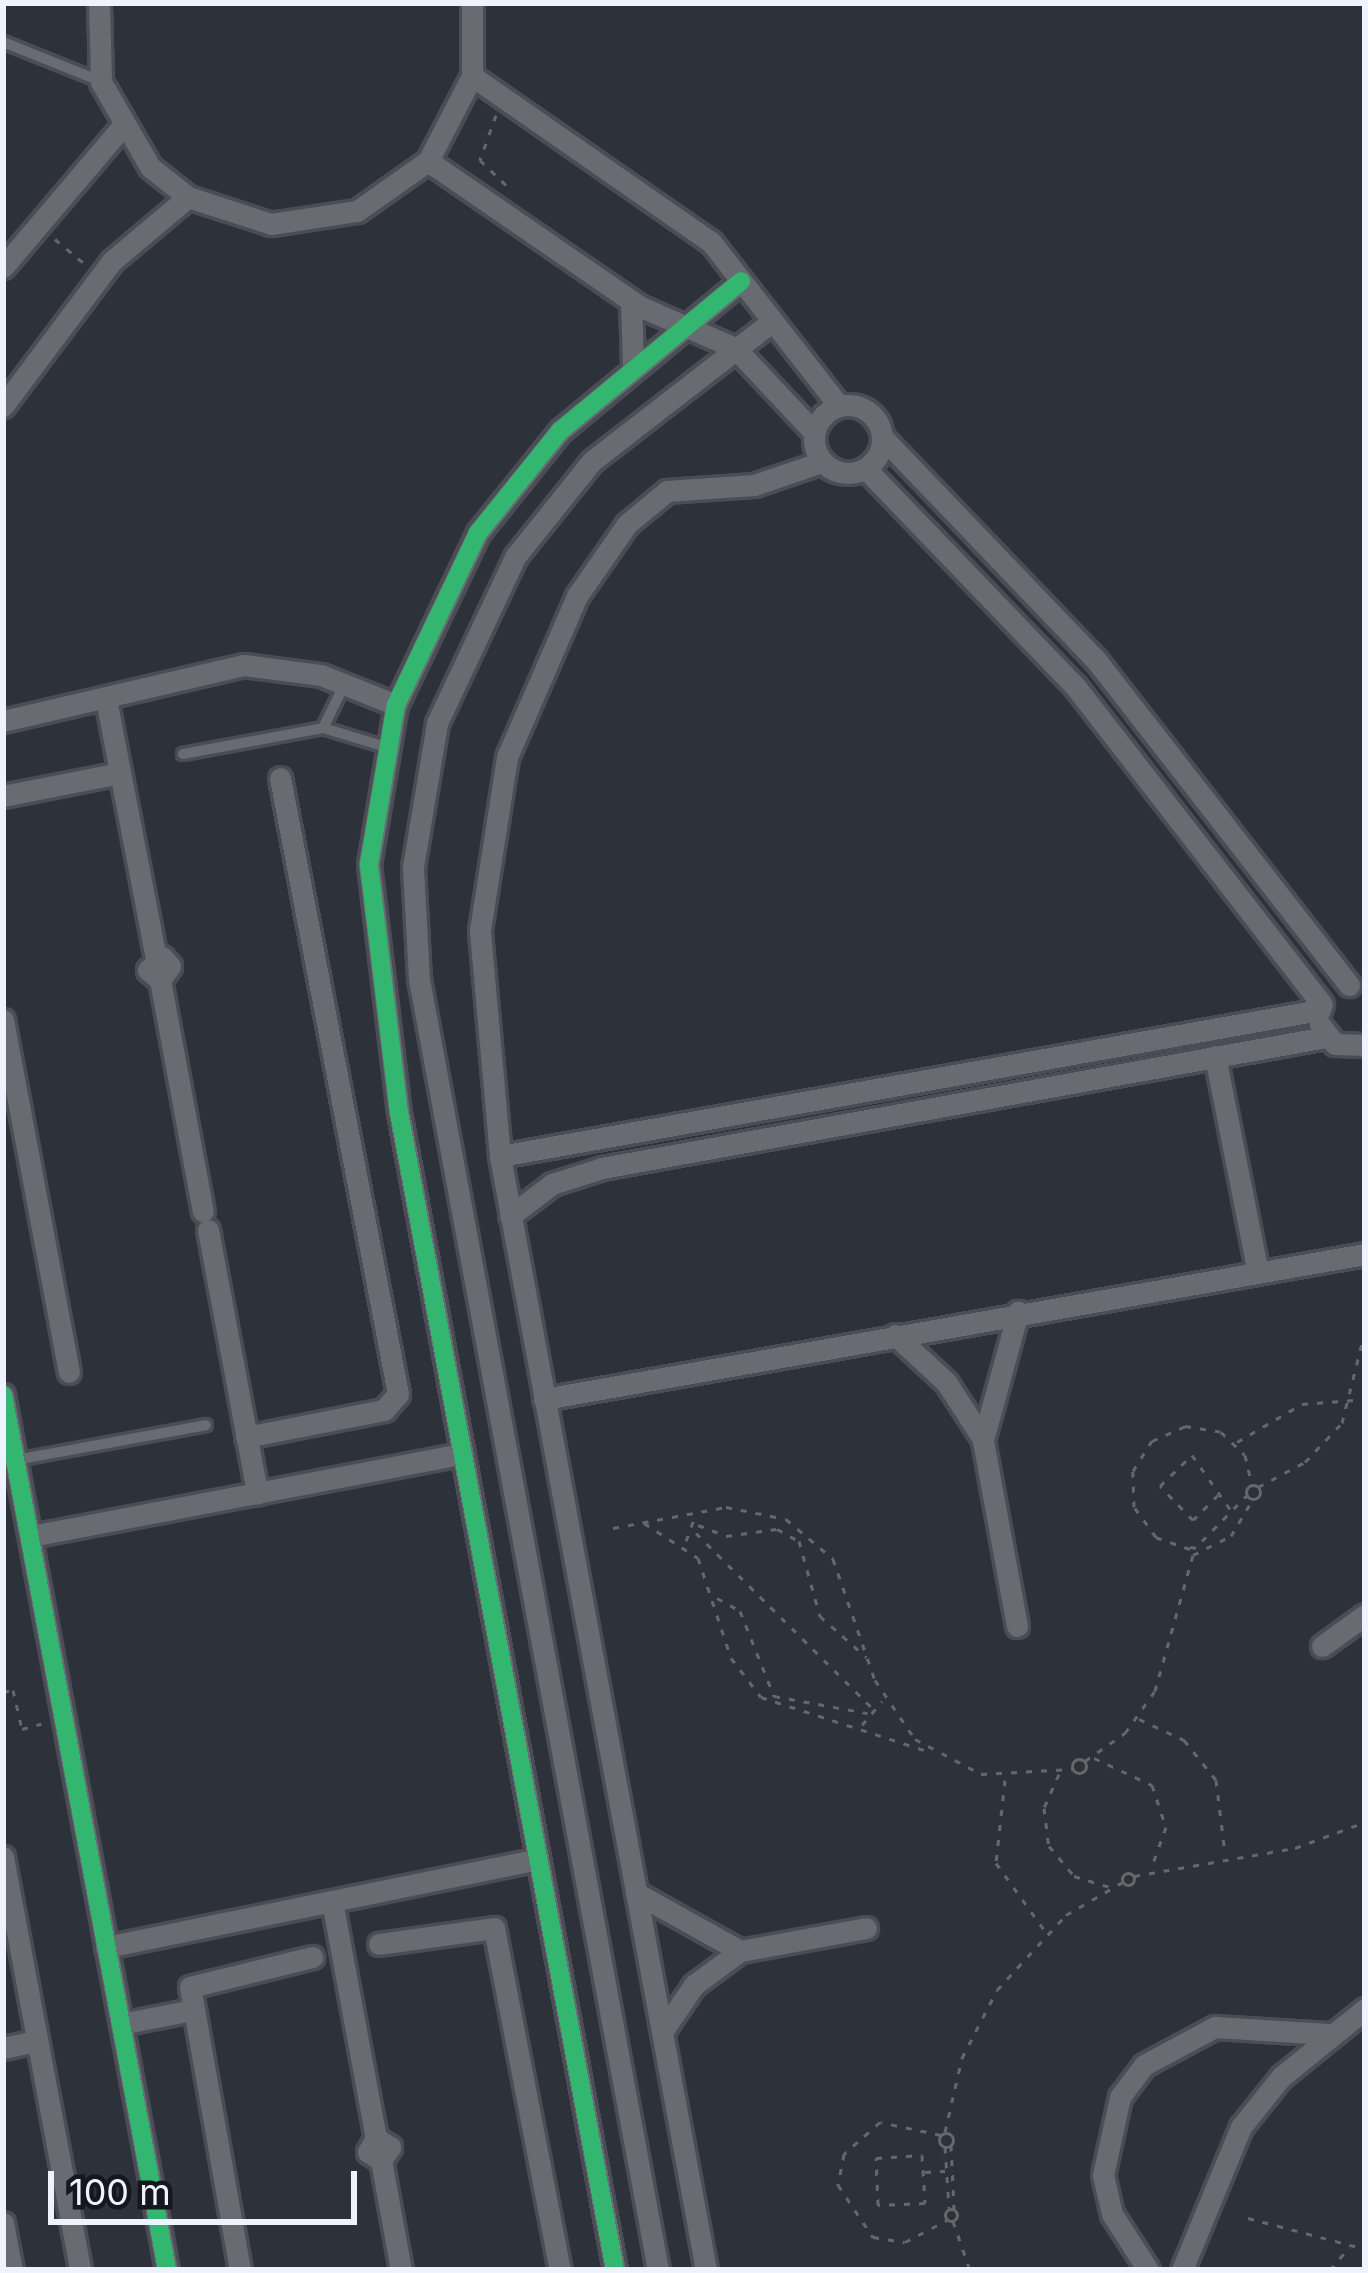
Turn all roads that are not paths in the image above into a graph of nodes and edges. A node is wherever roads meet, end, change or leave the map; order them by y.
1 (99, 3) edge
2 (472, 3) edge
3 (3, 42) edge
4 (472, 76) junction
5 (101, 82) junction
6 (120, 129) junction
7 (428, 161) junction
8 (188, 197) junction
9 (3, 267) edge
10 (741, 281) junction
11 (631, 301) junction
12 (770, 323) junction
13 (683, 327) junction
14 (735, 348) junction
15 (633, 365) junction
16 (3, 406) edge
17 (839, 406) junction
18 (814, 432) junction
19 (883, 438) junction
20 (821, 462) junction
21 (866, 469) junction
22 (345, 683) junction
23 (106, 699) junction
24 (396, 705) junction
25 (3, 721) edge
26 (323, 728) junction
27 (386, 747) junction
28 (183, 754) dead end
29 (120, 773) junction
30 (280, 778) dead end
31 (3, 796) edge
32 (1357, 987) edge
33 (1321, 1007) junction
34 (3, 1020) edge
35 (1326, 1036) junction
36 (1362, 1050) edge
37 (1215, 1056) junction
38 (442, 1105) junction
39 (399, 1113) junction
40 (500, 1156) junction
41 (511, 1216) junction
42 (1365, 1254) edge
43 (1257, 1268) junction
44 (1018, 1312) junction
45 (896, 1335) junction
46 (69, 1372) dead end
47 (3, 1395) edge
48 (544, 1399) junction
49 (206, 1425) dead end
50 (246, 1437) junction
51 (983, 1440) junction
52 (463, 1454) junction
53 (16, 1460) junction
54 (256, 1493) junction
55 (31, 1536) junction
56 (1365, 1615) edge
57 (1017, 1626) dead end
58 (1322, 1646) dead end
59 (3, 1857) edge
60 (538, 1859) junction
61 (636, 1893) junction
62 (332, 1901) junction
63 (866, 1928) dead end
64 (379, 1945) dead end
65 (106, 1947) junction
66 (740, 1951) junction
67 (312, 1957) dead end
68 (13, 1967) edge
69 (1365, 2009) edge
70 (192, 2010) junction
71 (121, 2024) junction
72 (662, 2032) junction
73 (1328, 2034) junction
74 (37, 2041) junction
75 (3, 2048) edge
76 (3, 2224) edge
77 (12, 2270) edge
78 (80, 2270) edge
79 (167, 2270) edge
80 (240, 2270) edge
81 (401, 2270) edge
82 (560, 2270) edge
83 (615, 2270) edge
84 (658, 2270) edge
85 (706, 2270) edge
86 (1148, 2270) edge
87 (1182, 2270) edge

1 - 5 street
2 - 4 street
3 - 5 lane
4 - 7 street
4 - 10 street
5 - 6 street
6 - 8 street
6 - 9 street
7 - 8 street
7 - 11 street
8 - 16 street
10 - 12 street
10 - 13 street
11 - 13 street
11 - 15 street
12 - 14 street
12 - 17 street
13 - 14 street
13 - 15 street
14 - 18 street
14 - 38 street
15 - 24 street
17 - 18 street
17 - 19 street
18 - 20 street
19 - 21 street
19 - 32 street
20 - 21 street
20 - 40 street
21 - 33 street
22 - 23 street
22 - 24 street
22 - 26 lane
23 - 25 street
23 - 29 street
24 - 27 street
26 - 27 lane
26 - 28 lane
27 - 39 street
29 - 31 street
29 - 50 street
30 - 50 street
32 - 33 street
33 - 35 street
33 - 40 street
34 - 46 street
35 - 36 street
35 - 37 street
37 - 41 street
37 - 43 street
38 - 39 street
38 - 84 street
39 - 52 street
40 - 41 street
41 - 48 street
42 - 43 street
43 - 44 street
44 - 45 street
44 - 51 street
45 - 48 street
45 - 51 street
47 - 53 street
48 - 61 street
49 - 53 lane
50 - 54 street
51 - 57 street
52 - 54 street
52 - 60 street
53 - 55 street
54 - 55 street
55 - 65 street
56 - 58 street
59 - 68 street
60 - 62 street
60 - 83 street
61 - 66 street
61 - 72 street
62 - 65 street
62 - 81 street
63 - 66 street
64 - 82 street
65 - 71 street
66 - 72 street
67 - 70 street
68 - 74 street
69 - 73 street
70 - 71 street
70 - 80 street
71 - 79 street
72 - 85 street
73 - 86 street
73 - 87 street
74 - 75 street
74 - 78 street
76 - 77 street

